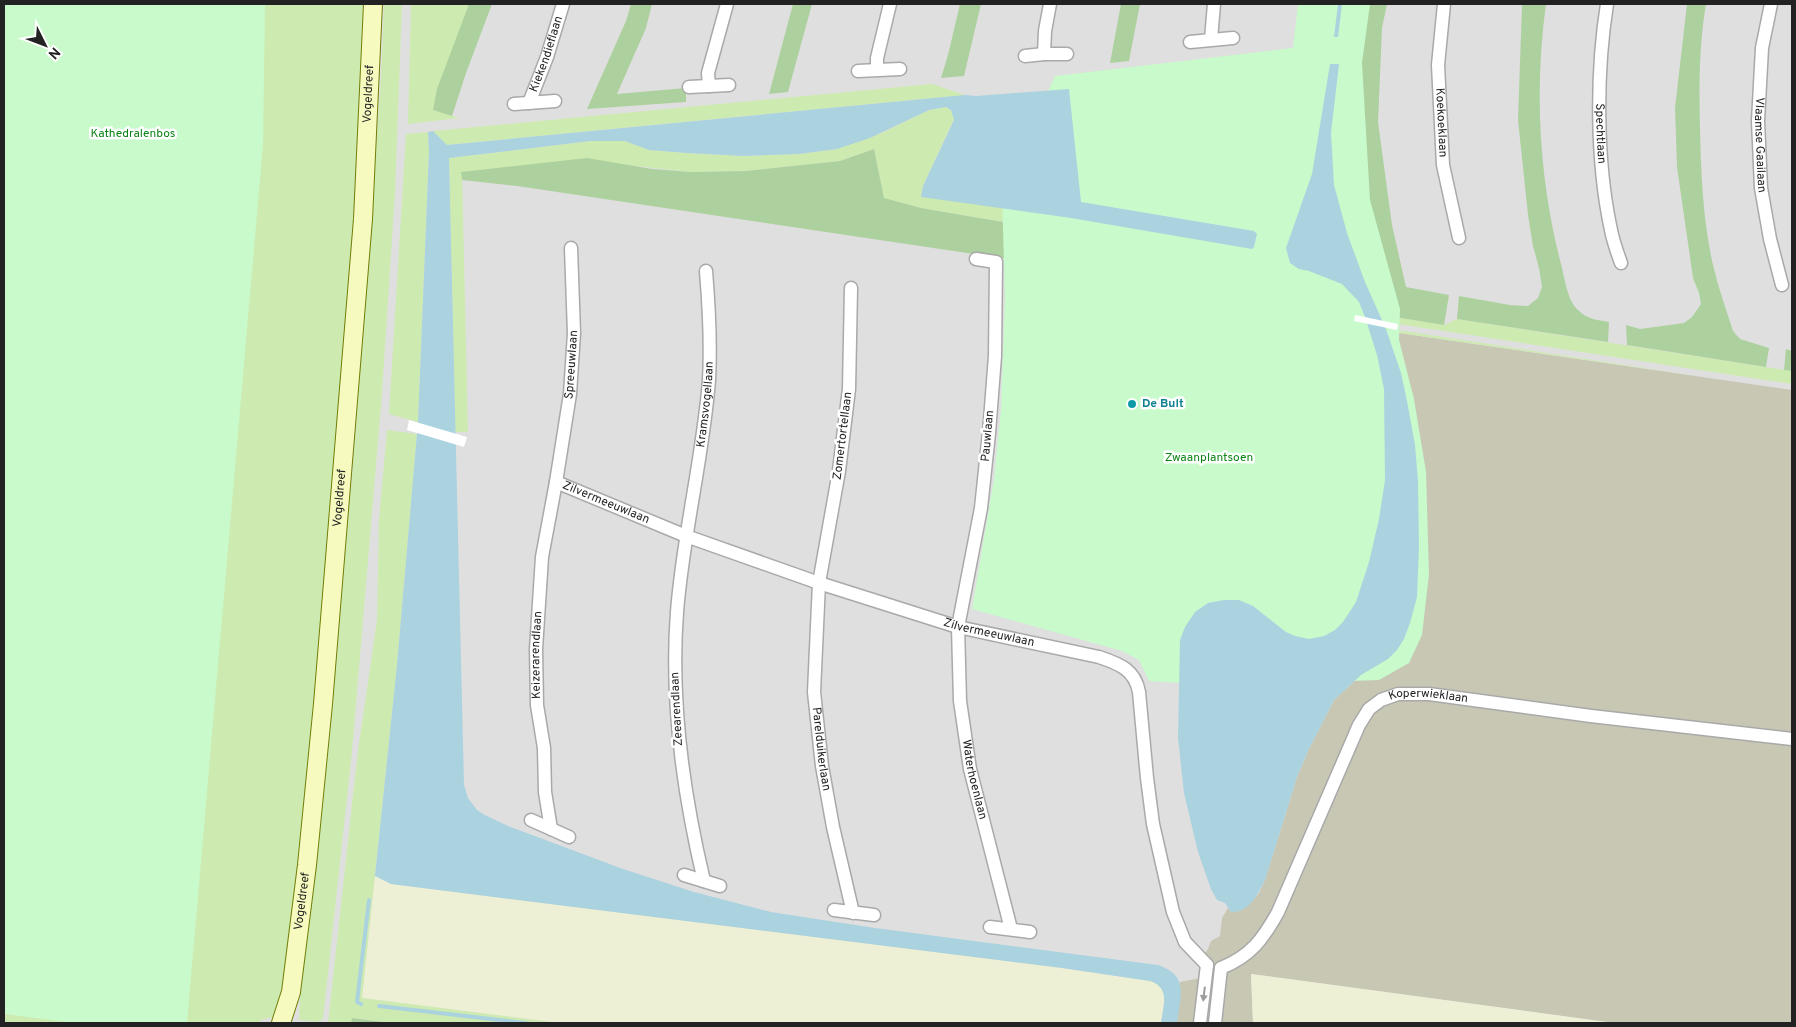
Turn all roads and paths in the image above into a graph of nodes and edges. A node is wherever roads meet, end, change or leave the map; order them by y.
1 (373, 4) edge
2 (563, 4) edge
3 (727, 4) edge
4 (890, 4) edge
5 (1050, 4) edge
6 (1214, 4) edge
7 (1444, 4) edge
8 (1607, 4) edge
9 (1771, 4) edge
10 (1233, 38) dead end
11 (1211, 40) junction
12 (1190, 42) dead end
13 (1044, 54) junction
14 (1067, 54) dead end
15 (1025, 56) dead end
16 (900, 69) dead end
17 (877, 70) junction
18 (858, 71) dead end
19 (709, 86) junction
20 (729, 86) dead end
21 (689, 87) dead end
22 (555, 101) dead end
23 (529, 103) junction
24 (514, 104) dead end
25 (1459, 238) dead end
26 (571, 248) dead end
27 (976, 259) dead end
28 (1621, 263) dead end
29 (706, 271) dead end
30 (1782, 285) dead end
31 (851, 288) dead end
32 (556, 482) junction
33 (686, 536) junction
34 (819, 583) junction
35 (958, 628) junction
36 (1792, 739) edge
37 (531, 820) dead end
38 (551, 829) junction
39 (569, 837) dead end
40 (684, 875) dead end
41 (704, 881) junction
42 (720, 886) dead end
43 (834, 910) dead end
44 (853, 913) junction
45 (874, 915) dead end
46 (990, 926) dead end
47 (1012, 929) junction
48 (1030, 932) dead end
49 (1207, 965) junction
50 (1221, 968) junction
51 (291, 992) junction
52 (281, 1023) edge
53 (296, 1023) edge
54 (1200, 1023) edge
55 (1216, 1023) edge

1 - 51 main road, Vogeldreef
2 - 23 street, Kiekendieflaan
3 - 19 street
4 - 17 street
5 - 13 street
6 - 11 street
7 - 25 street, Koekoeklaan
8 - 28 street, Spechtlaan
9 - 30 street, Vlaamse Gaailaan
10 - 11 street
11 - 12 street
13 - 14 street
13 - 15 street
16 - 17 street
17 - 18 street
19 - 20 street
19 - 21 street
22 - 23 street, Kiekendieflaan
23 - 24 street, Kiekendieflaan
26 - 32 street, Spreeuwlaan
27 - 35 street, Pauwlaan
29 - 33 street, Kramsvogellaan
31 - 34 street, Zomertortellaan
32 - 33 street, Zilvermeeuwlaan
32 - 38 street, Keizerarendlaan
33 - 34 street, Zilvermeeuwlaan
33 - 41 street, Zeearendlaan
34 - 35 street, Zilvermeeuwlaan
34 - 44 street, Parelduikerlaan
35 - 47 street, Waterhoenlaan
35 - 49 street, Zilvermeeuwlaan
36 - 50 street, Koperwieklaan
37 - 38 street
38 - 39 street
40 - 41 street
41 - 42 street
43 - 44 street
44 - 45 street
46 - 47 street
47 - 48 street
49 - 50 street
49 -> 54 street
50 - 55 street
51 - 52 main road, Vogeldreef
51 - 53 main road, Vogeldreef

